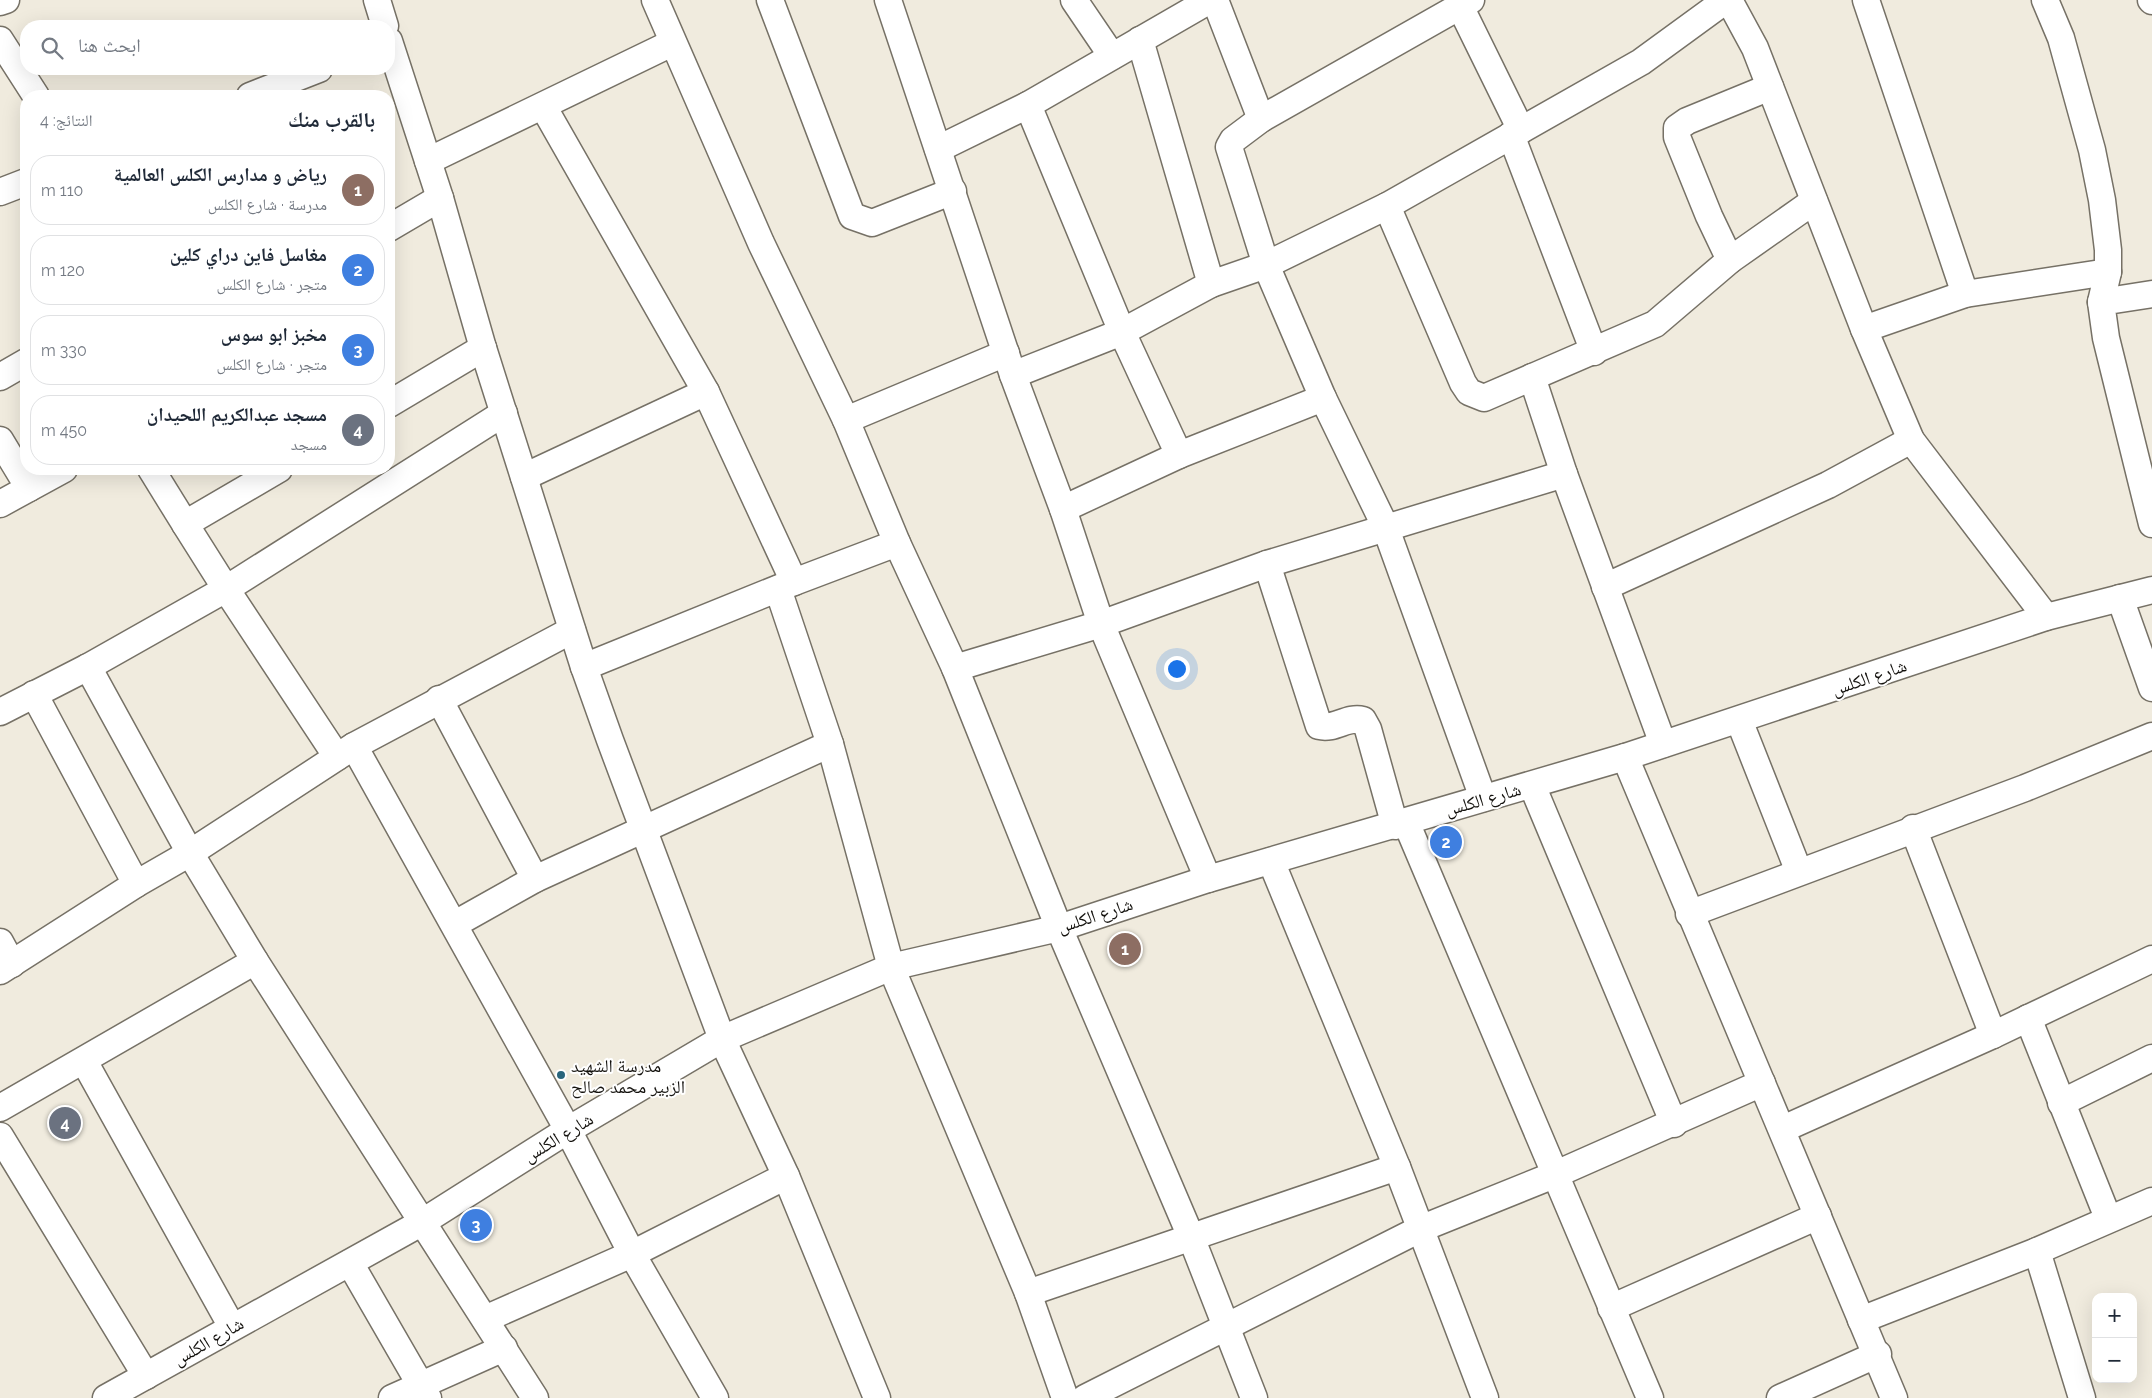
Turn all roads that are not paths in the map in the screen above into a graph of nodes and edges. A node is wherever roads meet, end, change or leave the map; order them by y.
1 (6, 0) edge
2 (377, 0) edge
3 (655, 0) edge
4 (770, 0) edge
5 (888, 0) edge
6 (1074, 0) edge
7 (1210, 0) edge
8 (1215, 0) edge
9 (1727, 0) edge
10 (1866, 0) edge
11 (2045, 0) edge
12 (0, 2) edge
13 (1465, 3) edge
14 (383, 20) edge
15 (0, 40) edge
16 (1140, 40) junction
17 (672, 43) junction
18 (1112, 56) junction
19 (395, 59) edge
20 (20, 71) edge
21 (22, 75) edge
22 (304, 75) edge
23 (1770, 87) junction
24 (32, 90) edge
25 (265, 90) edge
26 (1028, 105) junction
27 (543, 106) junction
28 (1261, 119) junction
29 (1516, 133) junction
30 (938, 149) junction
31 (428, 161) junction
32 (20, 184) edge
33 (953, 191) junction
34 (0, 192) edge
35 (440, 198) junction
36 (1814, 201) junction
37 (1387, 206) junction
38 (395, 224) edge
39 (1730, 260) junction
40 (1266, 265) junction
41 (2108, 272) junction
42 (1211, 284) junction
43 (1965, 294) junction
44 (2152, 294) edge
45 (2102, 302) junction
46 (1864, 328) junction
47 (1122, 332) junction
48 (483, 348) junction
49 (1594, 352) junction
50 (1009, 364) junction
51 (20, 366) edge
52 (1532, 376) junction
53 (0, 378) edge
54 (706, 392) junction
55 (1323, 398) junction
56 (395, 400) edge
57 (504, 413) junction
58 (846, 420) junction
59 (0, 440) edge
60 (1911, 440) junction
61 (1179, 455) junction
62 (20, 473) edge
63 (1564, 474) junction
64 (21, 475) edge
65 (53, 475) edge
66 (155, 475) edge
67 (269, 475) edge
68 (524, 477) junction
69 (29, 488) junction
70 (0, 504) edge
71 (1063, 508) junction
72 (185, 524) junction
73 (2152, 524) edge
74 (1385, 526) junction
75 (897, 543) junction
76 (1267, 564) junction
77 (786, 585) junction
78 (1605, 588) junction
79 (226, 589) junction
80 (2152, 590) edge
81 (2120, 598) junction
82 (2046, 617) junction
83 (1100, 624) junction
84 (572, 630) junction
85 (584, 667) junction
86 (88, 668) junction
87 (955, 668) junction
88 (2152, 688) edge
89 (34, 694) junction
90 (440, 699) junction
91 (0, 712) edge
92 (1739, 720) junction
93 (2152, 736) edge
94 (830, 744) junction
95 (1663, 744) junction
96 (346, 751) junction
97 (1625, 757) junction
98 (1532, 785) junction
99 (1483, 798) junction
100 (1400, 824) junction
101 (1913, 828) junction
102 (645, 830) junction
103 (190, 853) junction
104 (1271, 861) junction
105 (1799, 872) junction
106 (535, 879) junction
107 (1208, 879) junction
108 (136, 884) junction
109 (1689, 914) junction
110 (455, 924) junction
111 (1059, 928) junction
112 (4, 959) edge
113 (2152, 959) edge
114 (255, 961) junction
115 (891, 967) junction
116 (2028, 1018) junction
117 (1992, 1035) junction
118 (722, 1039) junction
119 (2152, 1058) edge
120 (84, 1061) junction
121 (1762, 1083) junction
122 (2061, 1103) junction
123 (0, 1108) edge
124 (1674, 1124) junction
125 (1783, 1129) junction
126 (568, 1130) junction
127 (0, 1136) edge
128 (1397, 1167) junction
129 (1554, 1175) junction
130 (786, 1176) junction
131 (2152, 1201) edge
132 (1818, 1216) junction
133 (2108, 1218) junction
134 (421, 1223) junction
135 (1420, 1229) junction
136 (1191, 1237) junction
137 (2037, 1251) junction
138 (632, 1254) junction
139 (350, 1263) junction
140 (1028, 1293) junction
141 (1611, 1308) junction
142 (485, 1319) junction
143 (1861, 1320) junction
144 (232, 1327) junction
145 (1226, 1329) junction
146 (504, 1348) junction
147 (1878, 1354) junction
148 (146, 1376) junction
149 (425, 1391) edge
150 (108, 1398) edge
151 (392, 1398) edge
152 (535, 1398) edge
153 (714, 1398) edge
154 (877, 1398) edge
155 (1065, 1398) edge
156 (1085, 1398) edge
157 (1254, 1398) edge
158 (1485, 1398) edge
159 (1650, 1398) edge
160 (1780, 1398) edge
161 (1894, 1398) edge
162 (2082, 1398) edge

1 - 12 street
2 - 14 street
3 - 17 street
4 - 33 street
5 - 30 street
6 - 18 street
7 - 16 street
8 - 28 street
9 - 23 street
9 - 29 street
10 - 43 street
11 - 41 street
13 - 28 street
13 - 29 street
15 - 20 street
16 - 18 street
16 - 42 street
17 - 27 street
17 - 58 street
18 - 26 street
19 - 31 street
21 - 24 street
22 - 25 street
23 - 36 street
23 - 39 street
26 - 30 street
26 - 47 street
27 - 31 street
27 - 54 street
28 - 40 street
29 - 37 street
29 - 49 street
30 - 33 street
31 - 35 street
32 - 34 street
33 - 50 street
35 - 38 street
35 - 48 street
36 - 39 street
36 - 46 street
37 - 40 street
37 - 52 street
39 - 49 street
40 - 42 street
40 - 55 street
41 - 43 street
41 - 45 street
42 - 47 street
43 - 46 street
44 - 45 street
45 - 73 street
46 - 60 street
47 - 50 street
47 - 61 street
48 - 56 street
48 - 57 street
49 - 52 street
50 - 58 street
50 - 71 street
51 - 53 street
52 - 63 street
54 - 68 street
54 - 77 street
55 - 61 street
55 - 74 street
57 - 68 street
57 - 79 street
58 - 75 street
59 - 62 street
60 - 78 street
60 - 82 street
61 - 71 street
63 - 74 street
63 - 78 street
64 - 69 street
65 - 69 street
66 - 72 street
67 - 72 street
68 - 84 street
69 - 70 street
71 - 83 street
72 - 79 street
74 - 76 street
74 - 99 street
75 - 77 street
75 - 87 street
76 - 83 street
76 - 100 street
77 - 85 street
77 - 94 street
78 - 95 street
79 - 86 street
79 - 96 street
80 - 81 street, شارع الكلس
81 - 82 street, شارع الكلس
81 - 88 street
82 - 92 street, شارع الكلس
83 - 87 street
83 - 107 street
84 - 85 street
84 - 90 street
85 - 102 street
86 - 89 street
86 - 103 street
87 - 111 street
89 - 91 street
89 - 108 street
90 - 96 street
90 - 106 street
92 - 95 street, شارع الكلس
92 - 105 street
93 - 101 street
94 - 102 street
94 - 115 street
95 - 97 street, شارع الكلس
96 - 103 street
96 - 110 street
97 - 98 street, شارع الكلس
97 - 109 street
98 - 99 street, شارع الكلس
98 - 124 street
99 - 100 street, شارع الكلس
100 - 104 street, شارع الكلس
100 - 129 street
101 - 105 street
101 - 117 street
102 - 106 street
102 - 118 street
103 - 108 street
103 - 114 street
104 - 107 street, شارع الكلس
104 - 128 street
105 - 109 street
106 - 110 street
107 - 111 street, شارع الكلس
108 - 112 street
109 - 121 street
110 - 126 street
111 - 115 street, شارع الكلس
111 - 136 street
113 - 116 street
114 - 120 street
114 - 134 street
115 - 118 street, شارع الكلس
115 - 140 street
116 - 117 street
116 - 122 street
117 - 125 street
118 - 126 street, شارع الكلس
118 - 130 street
119 - 122 street
120 - 123 street
120 - 144 street
121 - 124 street
121 - 125 street
122 - 133 street
124 - 129 street
125 - 132 street
126 - 134 street, شارع الكلس
126 - 138 street
127 - 148 street
128 - 135 street
128 - 136 street
129 - 135 street
129 - 141 street
130 - 138 street
130 - 154 street
131 - 133 street
132 - 141 street
132 - 143 street
133 - 137 street
134 - 139 street, شارع الكلس
134 - 142 street
135 - 145 street
135 - 158 street
136 - 140 street
136 - 145 street
137 - 143 street
137 - 162 street
138 - 142 street
138 - 153 street
139 - 144 street, شارع الكلس
139 - 149 street
140 - 155 street
141 - 159 street
142 - 146 street
143 - 147 street
144 - 148 street, شارع الكلس
145 - 156 street
145 - 157 street
146 - 149 street
146 - 152 street
147 - 160 street
147 - 161 street
148 - 150 street, شارع الكلس
149 - 151 street

